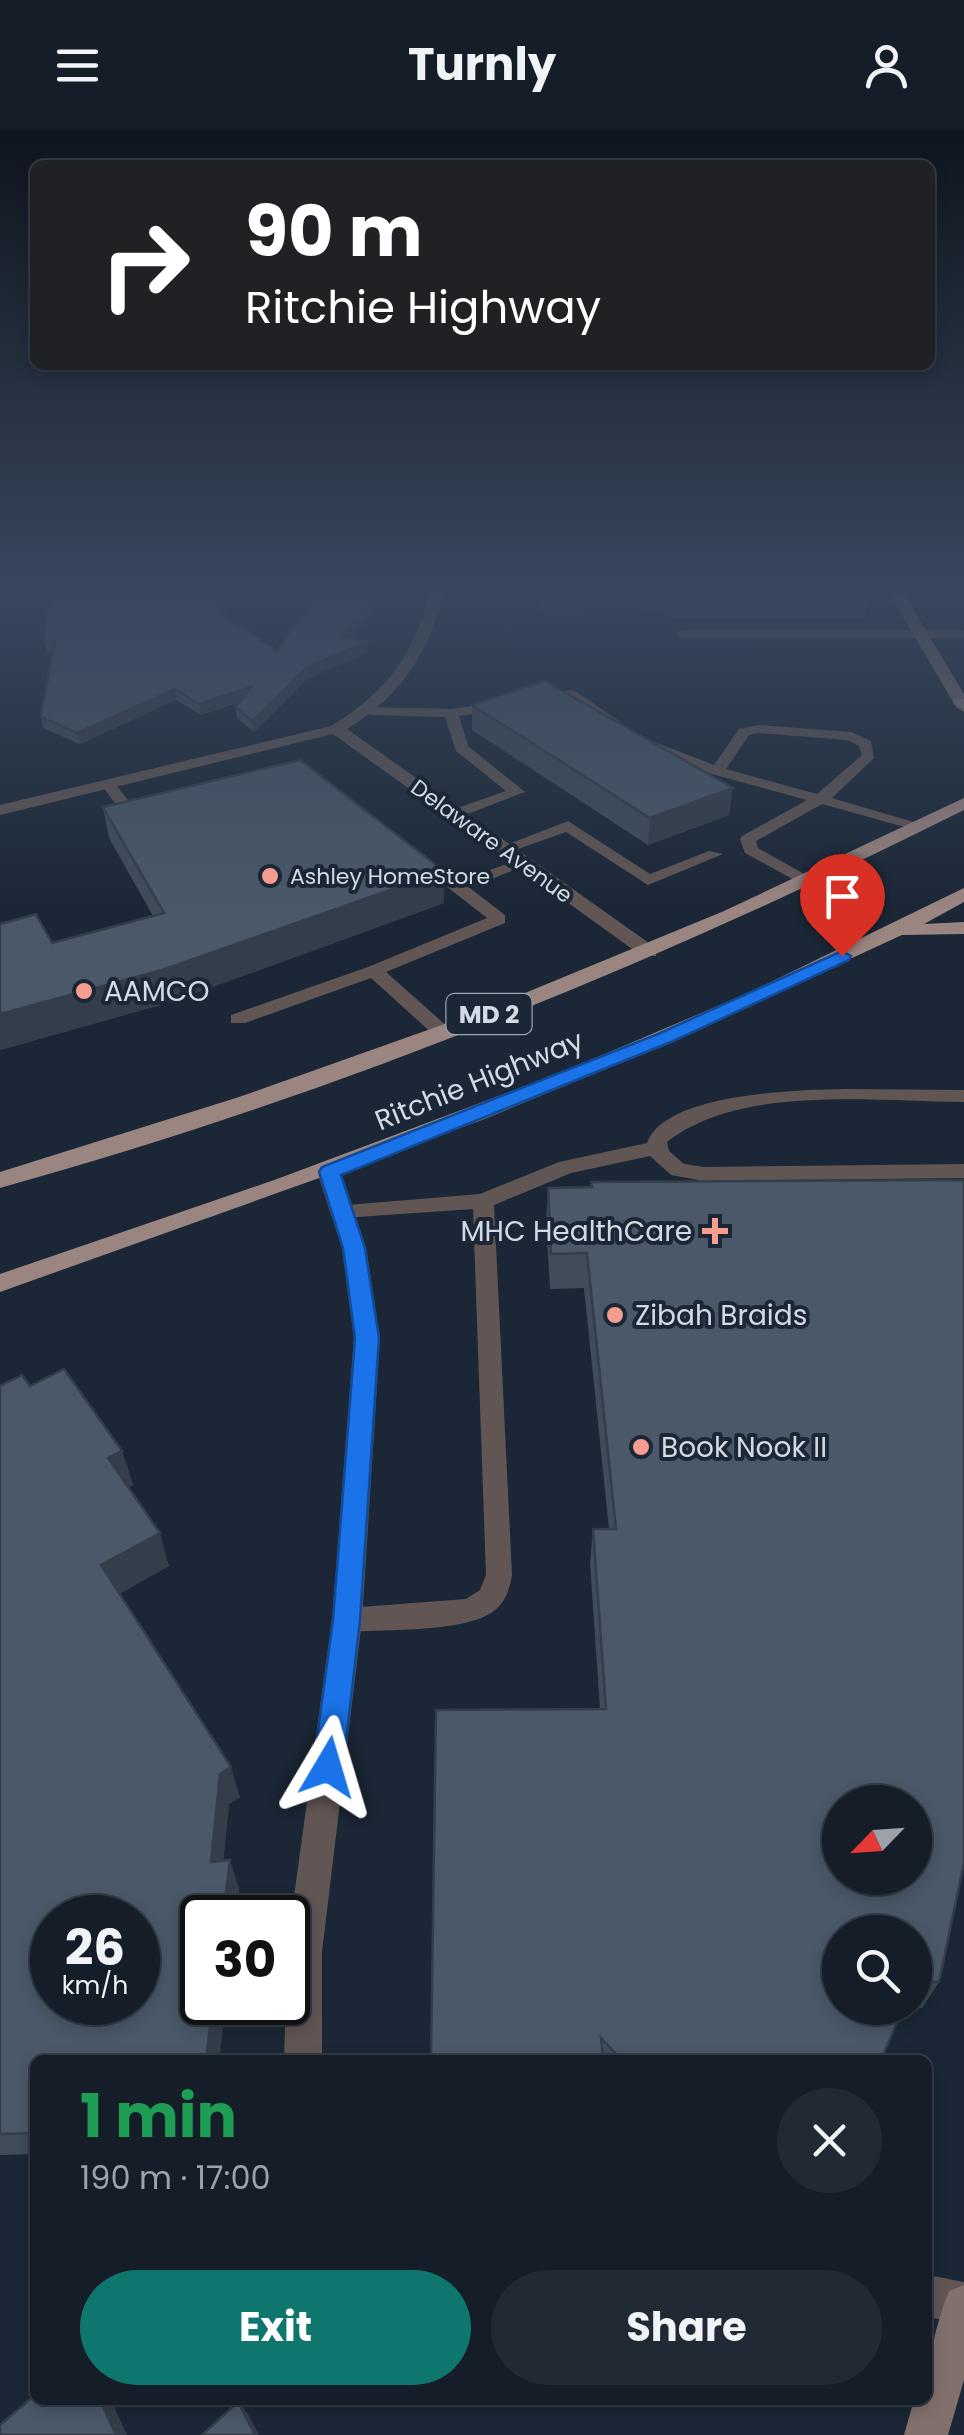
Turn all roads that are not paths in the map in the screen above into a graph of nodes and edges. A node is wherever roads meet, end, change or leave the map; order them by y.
1 (382, 697) edge
2 (554, 697) edge
3 (574, 697) edge
4 (533, 700) edge
5 (514, 704) edge
6 (370, 710) junction
7 (451, 714) junction
8 (336, 729) junction
9 (629, 731) edge
10 (644, 740) edge
11 (717, 771) junction
12 (108, 784) junction
13 (820, 799) junction
14 (964, 803) edge
15 (0, 810) edge
16 (170, 810) edge
17 (454, 814) junction
18 (919, 826) junction
19 (504, 849) junction
20 (410, 850) edge
21 (715, 854) dead end
22 (523, 863) junction
23 (807, 882) junction
24 (458, 887) junction
25 (964, 894) edge
26 (964, 928) edge
27 (901, 930) junction
28 (649, 952) junction
29 (374, 970) junction
30 (238, 1019) dead end
31 (442, 1032) junction
32 (964, 1096) edge
33 (658, 1147) junction
34 (330, 1172) junction
35 (964, 1172) edge
36 (0, 1180) edge
37 (483, 1201) junction
38 (342, 1211) junction
39 (0, 1282) edge
40 (346, 1620) junction
41 (303, 2055) edge
42 (932, 2297) edge
43 (964, 2304) edge
44 (926, 2435) edge

1 - 6 street
2 - 4 lane
3 - 9 lane
5 - 7 lane
6 - 7 lane
6 - 8 street
7 - 17 lane
8 - 12 street
8 - 17 street, Delaware Avenue
10 - 11 lane
11 - 13 lane
11 - 13 lane
12 - 15 street
12 - 16 lane
13 - 18 lane
13 - 23 lane
14 - 18 main road, Ritchie Highway / MD 2
17 - 19 street, Delaware Avenue
18 - 23 main road, Ritchie Highway / MD 2
19 - 21 lane
19 - 22 street, Delaware Avenue
20 - 24 lane
22 - 24 lane
22 - 28 street, Delaware Avenue
23 - 28 main road, Ritchie Highway / MD 2
24 - 29 lane
25 - 27 main road, Ritchie Highway
26 - 27 main road
27 - 34 main road, Ritchie Highway
28 - 31 main road, Ritchie Highway / MD 2
29 - 30 lane
29 - 31 lane
31 - 36 main road, Ritchie Highway / MD 2
32 - 33 lane
33 - 35 lane
33 - 37 lane
34 - 38 street
34 - 39 main road, Ritchie Highway
37 - 38 lane
37 - 40 lane
38 - 40 street
40 - 41 street
42 - 43 street
43 - 44 main road

